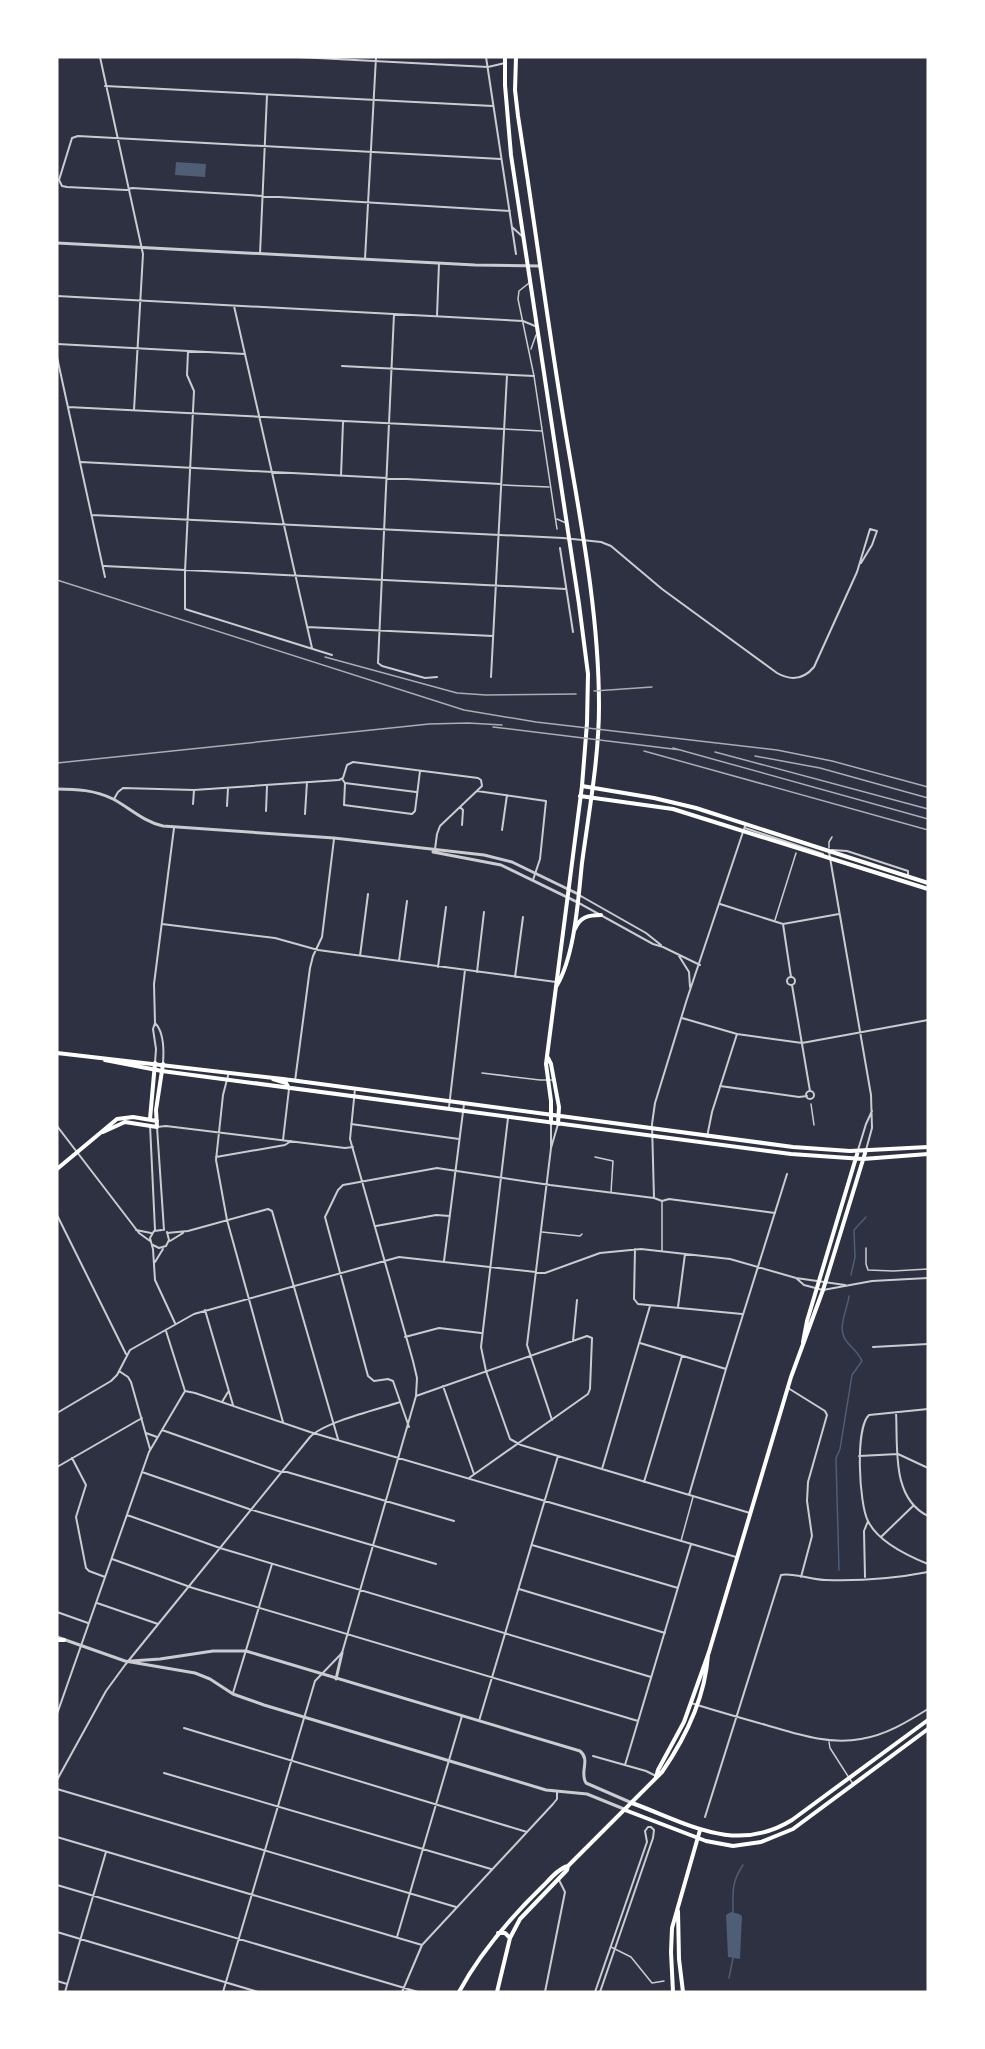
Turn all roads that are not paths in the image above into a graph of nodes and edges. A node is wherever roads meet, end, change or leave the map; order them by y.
1 (100, 57) edge
2 (298, 57) edge
3 (376, 57) edge
4 (486, 57) edge
5 (505, 57) edge
6 (516, 57) edge
7 (376, 62) junction
8 (505, 63) junction
9 (488, 67) junction
10 (105, 86) junction
11 (267, 94) junction
12 (374, 100) junction
13 (493, 106) junction
14 (116, 138) junction
15 (265, 146) junction
16 (371, 152) junction
17 (501, 159) junction
18 (128, 189) junction
19 (262, 196) junction
20 (368, 203) junction
21 (510, 211) junction
22 (512, 226) junction
23 (523, 237) junction
24 (57, 243) edge
25 (142, 247) junction
26 (260, 254) junction
27 (516, 254) dead end
28 (365, 259) junction
29 (440, 263) junction
30 (540, 266) junction
31 (528, 267) junction
32 (530, 282) junction
33 (57, 296) edge
34 (141, 301) junction
35 (234, 306) junction
36 (394, 314) junction
37 (437, 316) junction
38 (523, 321) junction
39 (537, 330) junction
40 (57, 344) edge
41 (137, 348) junction
42 (188, 351) junction
43 (530, 353) junction
44 (245, 354) junction
45 (57, 357) edge
46 (342, 366) dead end
47 (391, 369) junction
48 (507, 375) junction
49 (534, 376) junction
50 (68, 407) junction
51 (134, 410) junction
52 (193, 414) junction
53 (260, 417) junction
54 (344, 422) junction
55 (388, 424) junction
56 (504, 429) junction
57 (543, 431) junction
58 (81, 462) junction
59 (191, 468) junction
60 (272, 473) junction
61 (341, 476) junction
62 (386, 478) junction
63 (501, 484) junction
64 (550, 487) junction
65 (92, 515) junction
66 (555, 518) junction
67 (189, 519) junction
68 (567, 523) junction
69 (285, 524) junction
70 (384, 529) junction
71 (557, 529) dead end
72 (499, 535) junction
73 (569, 538) junction
74 (583, 541) junction
75 (560, 548) dead end
76 (861, 563) junction
77 (104, 566) junction
78 (185, 571) junction
79 (296, 576) junction
80 (105, 577) dead end
81 (381, 580) junction
82 (496, 585) junction
83 (566, 589) junction
84 (307, 627) junction
85 (378, 631) junction
86 (573, 632) dead end
87 (493, 636) junction
88 (312, 649) junction
89 (332, 655) dead end
90 (437, 677) dead end
91 (491, 677) dead end
92 (420, 770) junction
93 (342, 779) junction
94 (307, 783) junction
95 (345, 783) junction
96 (267, 786) junction
97 (582, 786) junction
98 (592, 787) junction
99 (228, 788) junction
100 (57, 789) edge
101 (194, 790) junction
102 (477, 791) junction
103 (417, 792) junction
104 (507, 795) junction
105 (580, 796) junction
106 (591, 797) junction
107 (114, 800) junction
108 (193, 804) dead end
109 (227, 806) dead end
110 (460, 807) junction
111 (266, 812) dead end
112 (304, 814) dead end
113 (462, 825) dead end
114 (174, 828) junction
115 (744, 828) junction
116 (502, 830) dead end
117 (832, 837) dead end
118 (334, 838) junction
119 (829, 849) junction
120 (434, 851) junction
121 (796, 853) dead end
122 (829, 856) junction
123 (536, 873) junction
124 (534, 880) junction
125 (928, 883) edge
126 (569, 889) junction
127 (928, 889) edge
128 (368, 894) dead end
129 (578, 894) junction
130 (568, 898) junction
131 (407, 901) dead end
132 (577, 902) junction
133 (720, 904) junction
134 (446, 907) dead end
135 (484, 912) dead end
136 (839, 914) junction
137 (601, 915) junction
138 (523, 917) dead end
139 (774, 921) junction
140 (162, 924) junction
141 (783, 924) junction
142 (572, 935) junction
143 (663, 947) junction
144 (316, 950) junction
145 (678, 955) junction
146 (360, 956) junction
147 (399, 961) junction
148 (700, 965) junction
149 (438, 967) junction
150 (465, 970) junction
151 (477, 972) junction
152 (790, 976) junction
153 (515, 977) junction
154 (558, 982) junction
155 (792, 985) junction
156 (690, 990) junction
157 (682, 1018) junction
158 (928, 1020) edge
159 (155, 1023) junction
160 (859, 1033) junction
161 (737, 1034) junction
162 (802, 1043) junction
163 (57, 1053) edge
164 (99, 1058) junction
165 (548, 1058) junction
166 (155, 1063) junction
167 (163, 1064) junction
168 (154, 1070) junction
169 (162, 1071) junction
170 (229, 1072) junction
171 (482, 1073) dead end
172 (270, 1077) junction
173 (226, 1079) junction
174 (554, 1080) junction
175 (295, 1081) junction
176 (548, 1081) junction
177 (720, 1086) junction
178 (290, 1088) junction
179 (355, 1089) junction
180 (810, 1091) junction
181 (354, 1096) junction
182 (807, 1096) junction
183 (449, 1101) junction
184 (464, 1103) junction
185 (811, 1104) dead end
186 (449, 1109) junction
187 (463, 1111) junction
188 (872, 1111) junction
189 (551, 1115) junction
190 (559, 1116) junction
191 (508, 1117) junction
192 (119, 1118) junction
193 (150, 1119) junction
194 (157, 1121) junction
195 (138, 1123) junction
196 (551, 1123) junction
197 (351, 1124) junction
198 (558, 1124) junction
199 (150, 1125) junction
200 (814, 1125) dead end
201 (57, 1126) edge
202 (158, 1126) junction
203 (166, 1126) junction
204 (652, 1129) junction
205 (103, 1132) junction
206 (218, 1133) junction
207 (652, 1136) junction
208 (707, 1137) junction
209 (459, 1139) junction
210 (283, 1140) junction
211 (291, 1141) junction
212 (353, 1147) junction
213 (928, 1147) edge
214 (551, 1148) junction
215 (858, 1150) junction
216 (866, 1150) junction
217 (76, 1152) junction
218 (928, 1154) edge
219 (216, 1157) junction
220 (595, 1157) dead end
221 (856, 1159) junction
222 (863, 1159) junction
223 (57, 1168) edge
224 (455, 1170) junction
225 (788, 1174) dead end
226 (501, 1177) junction
227 (362, 1181) junction
228 (547, 1185) junction
229 (611, 1193) junction
230 (654, 1198) junction
231 (662, 1201) junction
232 (775, 1212) junction
233 (57, 1215) edge
234 (450, 1216) junction
235 (227, 1220) junction
236 (375, 1226) junction
237 (136, 1230) junction
238 (164, 1230) junction
239 (188, 1231) junction
240 (154, 1232) junction
241 (541, 1232) junction
242 (167, 1233) junction
243 (582, 1234) dead end
244 (150, 1241) junction
245 (169, 1242) junction
246 (153, 1245) junction
247 (165, 1247) junction
248 (866, 1248) dead end
249 (634, 1249) junction
250 (662, 1251) junction
251 (685, 1254) junction
252 (384, 1260) junction
253 (444, 1262) junction
254 (154, 1265) junction
255 (490, 1267) junction
256 (758, 1267) junction
257 (928, 1269) edge
258 (339, 1273) junction
259 (535, 1273) junction
260 (796, 1278) junction
261 (928, 1278) edge
262 (818, 1282) junction
263 (825, 1283) junction
264 (294, 1285) junction
265 (845, 1286) junction
266 (816, 1289) junction
267 (823, 1290) junction
268 (249, 1298) junction
269 (577, 1300) dead end
270 (650, 1306) junction
271 (678, 1307) junction
272 (206, 1310) junction
273 (743, 1315) junction
274 (175, 1323) junction
275 (165, 1329) junction
276 (481, 1333) junction
277 (405, 1337) junction
278 (573, 1341) junction
279 (639, 1343) junction
280 (803, 1343) junction
281 (928, 1344) edge
282 (873, 1347) dead end
283 (127, 1355) junction
284 (529, 1356) junction
285 (682, 1356) junction
286 (726, 1369) junction
287 (119, 1371) junction
288 (486, 1371) junction
289 (443, 1386) junction
290 (788, 1388) junction
291 (185, 1391) junction
292 (228, 1392) junction
293 (416, 1396) junction
294 (222, 1402) junction
295 (400, 1402) junction
296 (227, 1403) junction
297 (233, 1406) junction
298 (928, 1409) edge
299 (403, 1410) junction
300 (412, 1411) junction
301 (896, 1412) junction
302 (57, 1413) edge
303 (142, 1418) junction
304 (552, 1420) junction
305 (283, 1422) junction
306 (333, 1425) junction
307 (409, 1427) junction
308 (162, 1430) junction
309 (314, 1432) junction
310 (146, 1433) junction
311 (157, 1437) junction
312 (338, 1439) junction
313 (518, 1444) junction
314 (150, 1449) junction
315 (898, 1454) junction
316 (558, 1456) junction
317 (859, 1456) junction
318 (400, 1457) junction
319 (72, 1458) junction
320 (57, 1467) edge
321 (928, 1468) edge
322 (602, 1469) junction
323 (142, 1472) junction
324 (281, 1472) junction
325 (474, 1474) junction
326 (469, 1478) junction
327 (644, 1482) junction
328 (691, 1496) junction
329 (545, 1500) junction
330 (386, 1501) junction
331 (913, 1506) junction
332 (252, 1510) junction
333 (750, 1513) junction
334 (127, 1515) junction
335 (928, 1516) edge
336 (454, 1521) dead end
337 (867, 1521) junction
338 (881, 1537) junction
339 (681, 1541) junction
340 (691, 1544) junction
341 (532, 1545) junction
342 (373, 1546) junction
343 (220, 1548) junction
344 (737, 1557) junction
345 (112, 1559) junction
346 (272, 1564) junction
347 (436, 1564) dead end
348 (928, 1564) edge
349 (928, 1572) edge
350 (105, 1577) junction
351 (801, 1577) junction
352 (866, 1578) junction
353 (189, 1586) junction
354 (519, 1588) junction
355 (678, 1588) junction
356 (360, 1590) junction
357 (97, 1603) junction
358 (259, 1607) junction
359 (57, 1612) edge
360 (89, 1623) junction
361 (158, 1624) junction
362 (505, 1633) junction
363 (665, 1633) junction
364 (347, 1634) junction
365 (57, 1639) edge
366 (64, 1640) joint
367 (81, 1646) junction
368 (246, 1651) junction
369 (709, 1652) junction
370 (342, 1653) junction
371 (127, 1661) junction
372 (321, 1674) junction
373 (492, 1677) junction
374 (651, 1677) junction
375 (336, 1679) junction
376 (233, 1694) junction
377 (691, 1703) junction
378 (697, 1705) junction
379 (928, 1709) edge
380 (57, 1714) edge
381 (462, 1716) junction
382 (304, 1717) junction
383 (736, 1717) junction
384 (928, 1720) edge
385 (479, 1721) junction
386 (638, 1721) junction
387 (184, 1728) dead end
388 (928, 1729) edge
389 (829, 1741) junction
390 (593, 1756) dead end
391 (450, 1761) junction
392 (291, 1762) junction
393 (625, 1765) junction
394 (164, 1773) dead end
395 (656, 1777) junction
396 (849, 1778) junction
397 (57, 1780) edge
398 (854, 1784) junction
399 (57, 1789) edge
400 (557, 1791) junction
401 (632, 1803) junction
402 (437, 1805) junction
403 (278, 1806) junction
404 (626, 1810) junction
405 (705, 1817) dead end
406 (700, 1830) junction
407 (527, 1832) junction
408 (57, 1837) edge
409 (698, 1839) junction
410 (423, 1849) junction
411 (265, 1850) junction
412 (106, 1851) junction
413 (568, 1866) junction
414 (491, 1869) junction
415 (558, 1878) junction
416 (57, 1885) edge
417 (410, 1893) junction
418 (252, 1894) junction
419 (93, 1896) junction
420 (456, 1907) junction
421 (678, 1907) junction
422 (57, 1932) edge
423 (497, 1934) junction
424 (398, 1937) junction
425 (510, 1938) junction
426 (238, 1939) junction
427 (80, 1940) junction
428 (422, 1945) junction
429 (611, 1946) junction
430 (615, 1948) junction
431 (57, 1981) edge
432 (664, 1982) dead end
433 (226, 1983) junction
434 (67, 1984) junction
435 (403, 1987) junction
436 (413, 1991) edge
437 (65, 1992) edge
438 (223, 1992) edge
439 (258, 1992) edge
440 (403, 1992) edge
441 (418, 1992) edge
442 (459, 1992) edge
443 (497, 1992) edge
444 (545, 1992) edge
445 (598, 1992) edge
446 (675, 1992) edge
447 (683, 1992) edge

1 - 10 street
2 - 7 street
3 - 7 street
4 - 9 street
5 - 8 main road
6 - 30 main road
7 - 9 street
7 - 12 street
8 - 9 street
8 - 23 main road
9 - 13 street
10 - 11 street
10 - 14 street
11 - 12 street
11 - 15 street
12 - 13 street
12 - 16 street
13 - 17 street
14 - 15 street
14 - 18 street
14 - 18 street
15 - 16 street
15 - 19 street
16 - 17 street
16 - 20 street
17 - 21 street
18 - 19 street
18 - 25 street
19 - 20 street
19 - 26 street
20 - 21 street
20 - 28 street
21 - 22 street
22 - 23 street
22 - 27 street
23 - 31 main road
24 - 25 street
25 - 26 street
25 - 34 street
26 - 28 street
28 - 29 street
29 - 31 street
29 - 37 street
30 - 31 street
30 - 74 main road
31 - 32 main road
32 - 38 street
32 - 39 main road
33 - 34 street
34 - 35 street
34 - 41 street
35 - 36 street
35 - 44 street
36 - 37 street
36 - 47 street
37 - 38 street
38 - 39 street
38 - 43 street
39 - 43 street
39 - 68 main road
40 - 41 street
41 - 42 street
41 - 51 street
42 - 44 street
42 - 52 street
43 - 49 street
44 - 53 street
45 - 50 street
46 - 47 street
47 - 48 street
47 - 55 street
48 - 49 street
48 - 56 street
49 - 57 street
50 - 51 street
50 - 58 street
51 - 52 street
52 - 53 street
52 - 59 street
53 - 54 street
53 - 60 street
54 - 55 street
54 - 61 street
55 - 56 street
55 - 62 street
56 - 57 street
56 - 63 street
57 - 64 street
58 - 59 street
58 - 65 street
59 - 60 street
59 - 67 street
60 - 61 street
60 - 69 street
61 - 62 street
62 - 63 street
62 - 70 street
63 - 64 street
63 - 72 street
64 - 66 street
65 - 67 street
65 - 77 street
66 - 68 street
66 - 71 street
67 - 69 street
67 - 78 street
68 - 73 main road
69 - 70 street
69 - 79 street
70 - 72 street
70 - 81 street
72 - 73 street
72 - 82 street
73 - 74 street
73 - 97 main road
74 - 76 street
74 - 98 main road
75 - 83 street
76 - 76 street
77 - 78 street
77 - 80 street
78 - 79 street
78 - 88 street
79 - 81 street
79 - 84 street
81 - 82 street
81 - 85 street
82 - 83 street
82 - 87 street
83 - 86 street
84 - 85 street
84 - 88 street
85 - 87 street
85 - 90 street
87 - 91 street
88 - 89 street
92 - 93 street
92 - 102 street
92 - 103 street
93 - 94 street
93 - 95 street
94 - 96 street
94 - 112 street
95 - 103 street
95 - 103 street
96 - 99 street
96 - 111 street
97 - 98 main road
97 - 105 main road
98 - 106 main road
98 - 125 main road
99 - 101 street
99 - 109 street
100 - 107 street
101 - 107 street
101 - 108 street
102 - 104 street
102 - 110 street
104 - 116 street
104 - 123 street
105 - 106 main road
105 - 126 main road
106 - 127 main road
106 - 129 main road
107 - 114 street
110 - 113 street
110 - 120 street
114 - 118 street
114 - 140 street
115 - 119 street
115 - 122 street
115 - 133 street
117 - 119 street
118 - 120 street
118 - 144 street
119 - 122 street
119 - 122 street
120 - 123 street
120 - 124 street
121 - 139 street
122 - 136 street
123 - 124 street
123 - 126 street
124 - 130 street
126 - 129 street
126 - 130 main road
128 - 146 street
129 - 132 main road
129 - 143 street
130 - 132 street
130 - 154 main road
131 - 147 street
132 - 137 street
132 - 142 main road
133 - 139 street
133 - 148 street
134 - 149 street
135 - 151 street
136 - 141 street
136 - 160 street
137 - 142 main road
137 - 143 street
138 - 153 street
139 - 141 street
140 - 144 street
140 - 159 street
141 - 152 street
142 - 154 main road
143 - 145 street
144 - 146 street
144 - 175 street
145 - 148 street
145 - 156 street
146 - 147 street
147 - 149 street
148 - 156 street
149 - 150 street
150 - 151 street
150 - 183 street
151 - 153 street
152 - 155 street
152 - 155 street
153 - 154 street
154 - 165 main road
155 - 162 street
156 - 157 street
157 - 161 street
157 - 204 street
158 - 160 street
159 - 166 street
159 - 167 street
160 - 162 street
160 - 188 street
161 - 162 street
161 - 177 street
162 - 180 street
163 - 164 main road
164 - 166 main road
164 - 168 main road
165 - 174 main road
165 - 176 main road
166 - 167 main road
166 - 168 main road
167 - 169 main road
167 - 170 main road
168 - 169 main road
168 - 193 main road
169 - 173 main road
169 - 194 main road
170 - 172 main road
170 - 173 street
171 - 176 street
172 - 175 main road
172 - 178 main road
173 - 178 main road
173 - 206 street
174 - 176 street
174 - 190 main road
175 - 179 main road
176 - 189 main road
177 - 182 street
177 - 208 street
178 - 181 main road
178 - 210 street
179 - 181 street
179 - 183 main road
180 - 182 street
180 - 182 street
181 - 186 main road
181 - 197 street
183 - 184 main road
183 - 186 street
184 - 187 street
184 - 189 main road
185 - 200 street
186 - 187 main road
187 - 191 main road
187 - 209 street
188 - 215 street
188 - 216 street
189 - 190 main road
189 - 196 main road
190 - 198 main road
190 - 204 main road
191 - 196 main road
191 - 226 street
192 - 193 main road
192 - 195 main road
192 - 205 main road
193 - 194 main road
193 - 199 main road
194 - 202 main road
194 - 203 street
195 - 199 main road
195 - 205 main road
196 - 198 main road
196 - 214 street
197 - 209 street
197 - 212 street
198 - 207 main road
198 - 214 street
199 - 202 main road
199 - 240 street
201 - 217 street
202 - 203 street
202 - 238 street
203 - 206 street
204 - 207 street
204 - 208 main road
205 - 217 main road
206 - 210 street
206 - 219 street
207 - 221 main road
207 - 230 street
208 - 215 main road
209 - 224 street
210 - 211 street
211 - 212 street
211 - 219 street
212 - 227 street
213 - 216 main road
214 - 228 street
215 - 216 main road
215 - 221 main road
216 - 222 main road
217 - 223 main road
217 - 237 street
218 - 222 main road
219 - 235 street
220 - 229 street
221 - 222 main road
221 - 262 main road
222 - 263 main road
224 - 226 street
224 - 227 street
224 - 234 street
225 - 232 street
226 - 228 street
226 - 255 street
227 - 236 street
227 - 258 street
228 - 229 street
228 - 241 street
229 - 230 street
230 - 231 street
231 - 232 street
231 - 250 street
232 - 256 street
233 - 283 street
234 - 236 street
234 - 253 street
235 - 239 street
235 - 264 street
235 - 268 street
236 - 252 street
237 - 240 street
237 - 244 street
238 - 240 street
238 - 242 street
239 - 242 street
239 - 245 street
240 - 244 street
241 - 243 street
241 - 259 street
242 - 245 street
244 - 246 street
245 - 247 street
246 - 247 street
246 - 254 street
247 - 254 street
248 - 257 street
249 - 250 street
249 - 259 street
249 - 270 street
250 - 251 street
251 - 256 street
251 - 271 street
252 - 253 street
252 - 258 street
252 - 277 street
253 - 255 street
254 - 274 street
255 - 259 street
255 - 276 street
256 - 260 street
256 - 273 street
258 - 264 street
258 - 295 street
259 - 284 street
260 - 262 street
260 - 266 street
261 - 265 street
262 - 263 street
262 - 266 main road
263 - 265 street
263 - 267 main road
264 - 268 street
264 - 306 street
265 - 267 street
266 - 267 street
266 - 280 main road
267 - 280 main road
268 - 272 street
268 - 305 street
269 - 278 street
270 - 271 street
270 - 279 street
271 - 273 street
272 - 274 street
272 - 292 street
273 - 286 street
274 - 275 street
275 - 283 street
275 - 291 street
276 - 277 street
276 - 288 street
277 - 293 street
278 - 284 street
278 - 304 street
279 - 285 street
279 - 322 street
280 - 290 main road
281 - 282 street
283 - 287 street
284 - 288 street
284 - 304 street
285 - 286 street
285 - 327 street
286 - 328 street
287 - 302 street
287 - 303 street
288 - 289 street
288 - 313 street
289 - 293 street
289 - 325 street
290 - 333 main road
290 - 351 street
291 - 294 street
291 - 308 street
292 - 294 street
292 - 296 street
292 - 297 street
293 - 300 street
294 - 296 street
295 - 299 street
295 - 306 street
296 - 297 street
297 - 305 street
298 - 301 street
299 - 300 street
299 - 307 street
300 - 307 street
301 - 315 street
301 - 317 street
303 - 310 street
303 - 319 street
304 - 313 street
305 - 309 street
306 - 309 street
306 - 312 street
307 - 318 street
308 - 311 street
308 - 324 street
309 - 312 street
309 - 324 street
310 - 311 street
310 - 314 street
311 - 314 street
312 - 318 street
313 - 316 street
313 - 325 street
314 - 323 street
315 - 317 street
315 - 321 street
315 - 331 street
316 - 322 street
316 - 329 street
317 - 337 street
318 - 326 street
318 - 330 street
319 - 320 street
319 - 350 street
322 - 327 street
323 - 332 street
323 - 334 street
324 - 330 street
324 - 332 street
325 - 326 street
326 - 329 street
327 - 328 street
328 - 333 street
328 - 339 street
329 - 339 street
329 - 341 street
330 - 336 street
330 - 342 street
331 - 335 street
331 - 338 street
332 - 342 street
332 - 343 street
333 - 344 main road
334 - 343 street
334 - 345 street
337 - 338 street
337 - 352 street
338 - 348 street
339 - 340 street
340 - 344 street
340 - 355 street
341 - 354 street
341 - 355 street
342 - 347 street
342 - 356 street
343 - 346 street
343 - 353 street
344 - 369 main road
345 - 350 street
345 - 353 street
346 - 356 street
346 - 358 street
349 - 352 street
350 - 357 street
351 - 352 street
351 - 383 street
353 - 358 street
353 - 361 street
354 - 362 street
354 - 363 street
355 - 363 street
356 - 362 street
356 - 364 street
357 - 360 street
357 - 361 street
358 - 364 street
358 - 368 street
359 - 360 street
360 - 367 street
361 - 371 street
362 - 373 street
362 - 374 street
363 - 374 street
364 - 370 street
364 - 373 street
365 - 366 main road
366 - 367 street
367 - 371 street
367 - 380 street
368 - 371 street
368 - 372 street
368 - 376 street
369 - 377 main road
369 - 378 main road
370 - 372 street
370 - 375 street
371 - 376 street
371 - 397 street
372 - 375 street
372 - 382 street
373 - 385 street
373 - 386 street
374 - 386 street
375 - 381 street
376 - 382 street
377 - 378 street
377 - 395 main road
378 - 383 street
378 - 395 main road
379 - 389 street
381 - 385 street
381 - 391 street
382 - 391 street
382 - 392 street
383 - 389 street
383 - 405 street
384 - 396 main road
385 - 401 street
386 - 393 street
387 - 392 street
388 - 398 main road
389 - 396 street
390 - 393 street
391 - 400 street
391 - 402 street
392 - 402 street
392 - 403 street
393 - 395 street
394 - 403 street
395 - 401 main road
396 - 398 street
396 - 406 main road
398 - 409 main road
399 - 411 street
400 - 404 street
400 - 407 street
401 - 404 main road
401 - 406 main road
402 - 407 street
402 - 410 street
403 - 410 street
403 - 411 street
404 - 409 main road
404 - 413 main road
406 - 409 main road
407 - 414 street
408 - 412 street
409 - 421 main road
410 - 414 street
410 - 417 street
411 - 417 street
411 - 418 street
412 - 418 street
412 - 419 street
413 - 415 main road
413 - 423 main road
414 - 420 street
415 - 425 main road
415 - 444 street
416 - 419 street
417 - 420 street
417 - 424 street
418 - 424 street
418 - 426 street
419 - 426 street
419 - 427 street
420 - 428 street
421 - 446 main road
421 - 447 main road
422 - 427 street
423 - 425 main road
423 - 442 main road
424 - 428 street
425 - 443 main road
426 - 433 street
426 - 435 street
427 - 433 street
427 - 434 street
428 - 435 street
429 - 430 street
429 - 430 street
429 - 445 street
430 - 432 street
430 - 445 street
431 - 434 street
433 - 438 street
433 - 439 street
434 - 437 street
435 - 436 street
435 - 440 street
436 - 440 street
436 - 441 street
446 - 447 street

